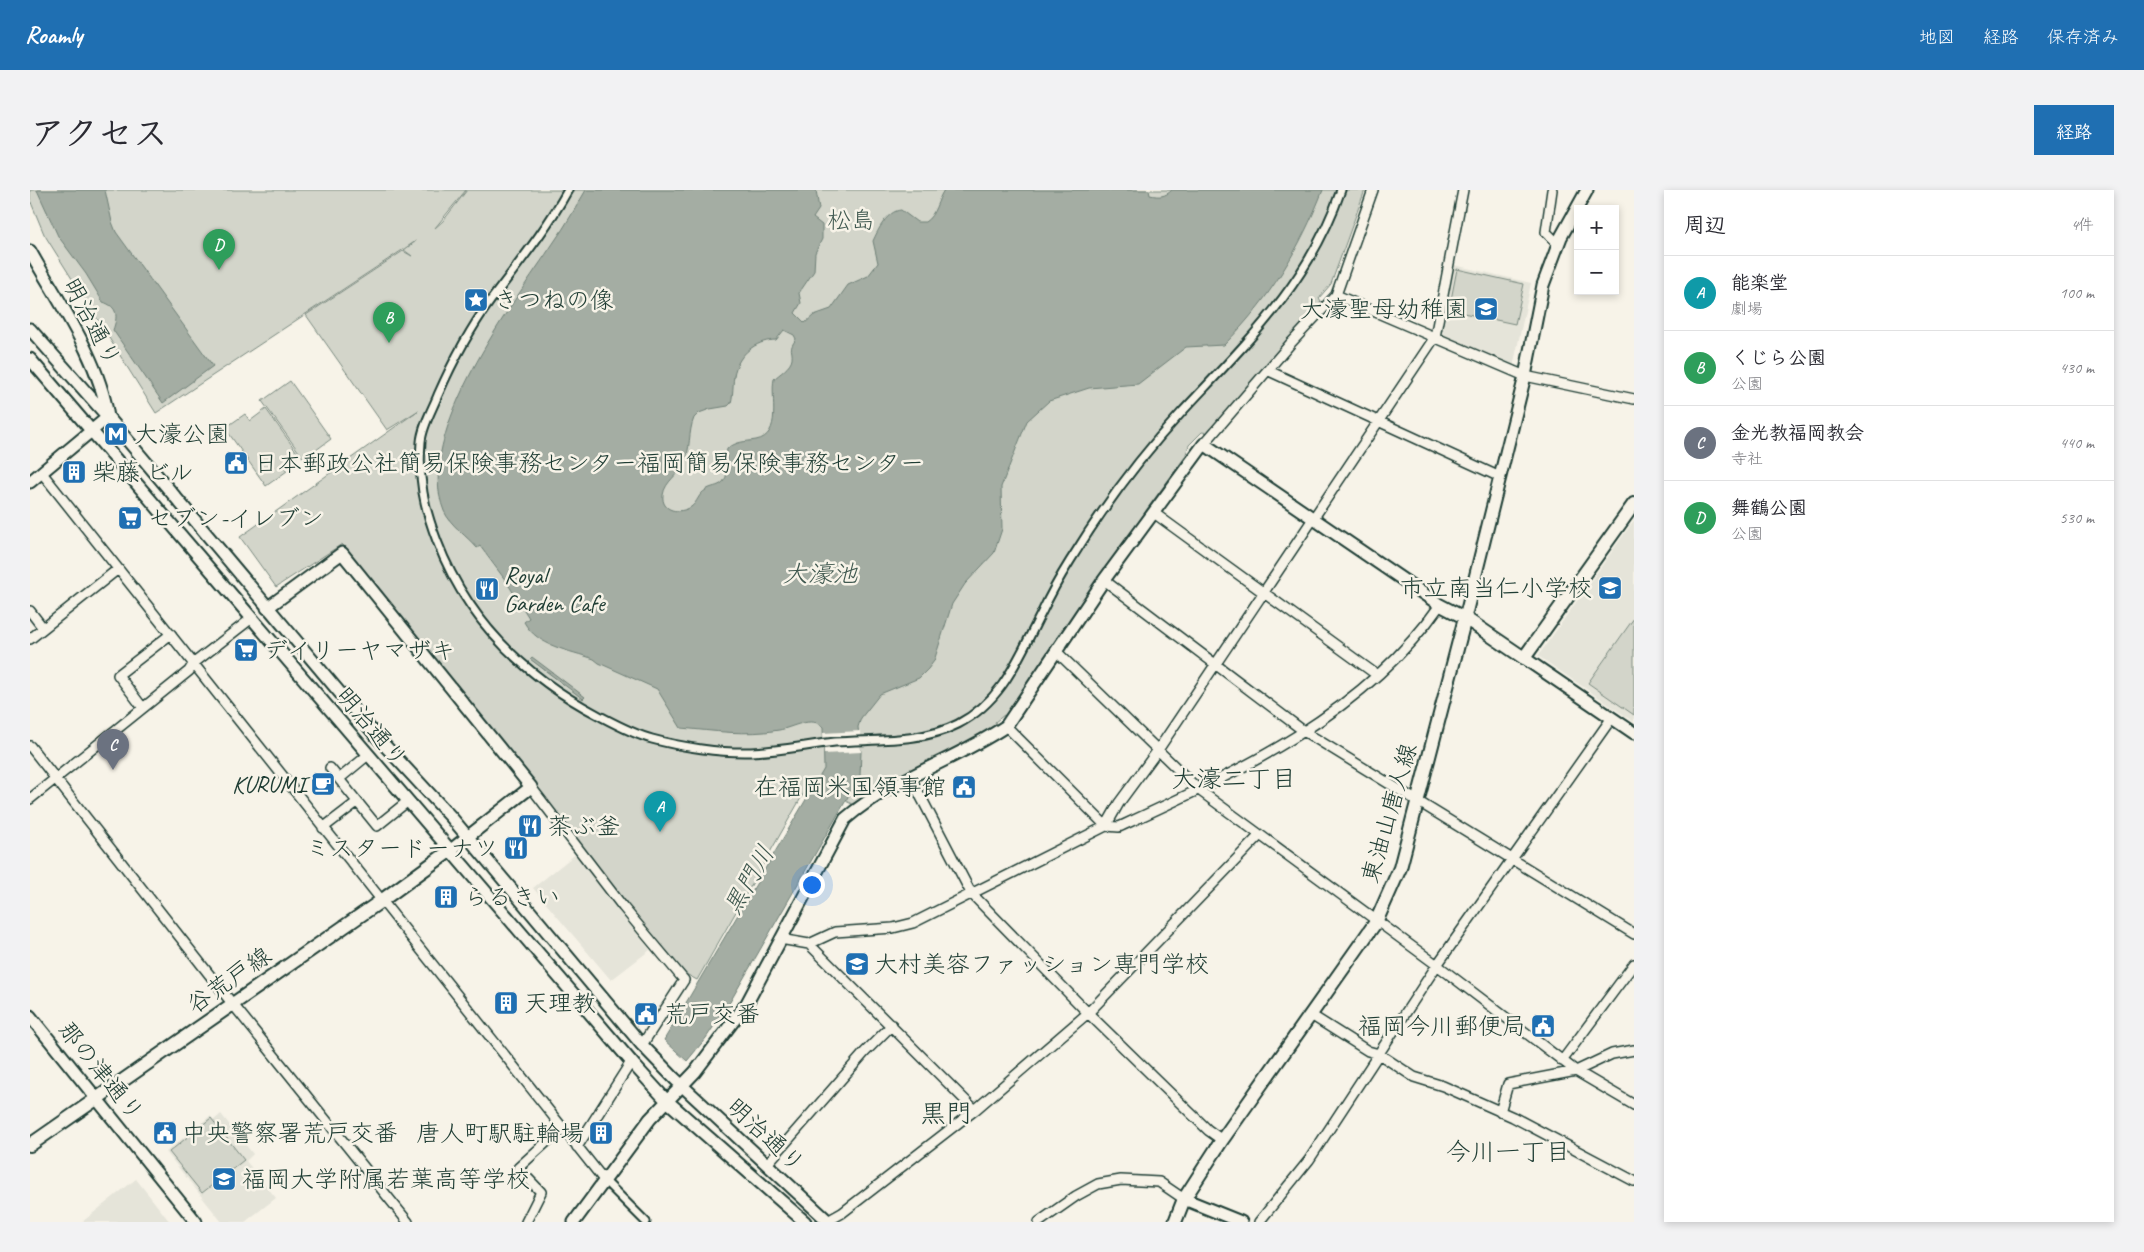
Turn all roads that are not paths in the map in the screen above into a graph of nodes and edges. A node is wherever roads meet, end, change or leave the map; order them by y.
1 (568, 190) edge
2 (1341, 190) edge
3 (1373, 190) edge
4 (1463, 190) edge
5 (1552, 190) edge
6 (1587, 190) edge
7 (1558, 244) junction
8 (30, 251) edge
9 (1336, 296) junction
10 (30, 329) edge
11 (1435, 337) junction
12 (32, 363) edge
13 (1269, 371) junction
14 (1525, 376) junction
15 (1634, 399) edge
16 (108, 417) junction
17 (1379, 422) junction
18 (92, 430) junction
19 (1204, 444) junction
20 (42, 473) junction
21 (1500, 478) junction
22 (30, 482) edge
23 (1634, 504) edge
24 (1154, 513) junction
25 (1314, 518) junction
26 (118, 569) junction
27 (1104, 580) junction
28 (1264, 593) junction
29 (1440, 605) junction
30 (266, 608) junction
31 (30, 611) edge
32 (252, 618) junction
33 (1465, 618) junction
34 (43, 628) junction
35 (171, 634) junction
36 (30, 639) edge
37 (1057, 652) junction
38 (1524, 658) junction
39 (194, 663) junction
40 (1215, 664) junction
41 (1377, 675) junction
42 (143, 708) junction
43 (1612, 718) junction
44 (1006, 726) junction
45 (1305, 732) junction
46 (1634, 733) edge
47 (30, 746) edge
48 (1158, 750) junction
49 (368, 755) junction
50 (330, 768) dead end
51 (910, 776) junction
52 (56, 778) junction
53 (339, 779) junction
54 (531, 787) junction
55 (1199, 790) junction
56 (30, 799) edge
57 (1416, 800) junction
58 (408, 801) junction
59 (357, 802) junction
60 (1106, 826) junction
61 (323, 828) junction
62 (1260, 836) junction
63 (467, 838) junction
64 (451, 850) junction
65 (1513, 860) junction
66 (971, 893) junction
67 (381, 901) junction
68 (1376, 922) junction
69 (1634, 934) edge
70 (780, 939) junction
71 (809, 944) junction
72 (1437, 964) junction
73 (1634, 964) edge
74 (232, 1002) junction
75 (1088, 1013) junction
76 (1311, 1015) junction
77 (30, 1016) edge
78 (892, 1025) junction
79 (646, 1049) junction
80 (1634, 1050) edge
81 (1379, 1054) junction
82 (1562, 1060) junction
83 (633, 1064) junction
84 (1576, 1071) junction
85 (678, 1082) junction
86 (663, 1097) junction
87 (97, 1099) junction
88 (1634, 1105) edge
89 (975, 1110) junction
90 (1500, 1112) junction
91 (562, 1128) junction
92 (1222, 1140) junction
93 (30, 1145) edge
94 (577, 1147) junction
95 (767, 1164) junction
96 (604, 1180) junction
97 (1634, 1181) edge
98 (1184, 1199) junction
99 (196, 1222) edge
100 (408, 1222) edge
101 (526, 1222) edge
102 (574, 1222) edge
103 (646, 1222) edge
104 (805, 1222) edge
105 (827, 1222) edge
106 (1039, 1222) edge
107 (1176, 1222) edge
108 (1240, 1222) edge
109 (1260, 1222) edge

1 - 2 street
3 - 9 street
4 - 11 street
5 - 7 street
6 - 7 street
7 - 14 street
8 - 16 street, 明治通り
9 - 11 street
9 - 13 street
10 - 16 street
11 - 14 street
11 - 17 street
12 - 18 street, 明治通り
13 - 17 street
13 - 19 street
14 - 15 street
14 - 21 street
16 - 18 street
16 - 30 street, 明治通り
17 - 21 street
17 - 25 street
18 - 20 street
18 - 32 street, 明治通り
19 - 24 street
19 - 25 street
20 - 22 street
20 - 26 street
21 - 33 street
23 - 38 main road
24 - 27 street
24 - 28 street
25 - 28 street
25 - 29 street
26 - 34 street
26 - 35 street
27 - 37 street
27 - 40 street
28 - 40 street
28 - 41 street
29 - 33 street
29 - 41 street
30 - 54 street
30 - 63 street, 明治通り
31 - 34 street
32 - 39 street
32 - 49 street, 明治通り
33 - 38 main road
33 - 57 main road, 東油山唐人線
34 - 36 street
35 - 39 street
35 - 42 street
37 - 44 street
37 - 48 street
38 - 43 street
39 - 42 street
39 - 61 street
40 - 45 street
40 - 48 street
41 - 45 street
42 - 52 street
43 - 46 street
43 - 65 street
44 - 51 street
44 - 60 street
45 - 55 street
45 - 57 street
47 - 52 street
48 - 55 street
48 - 60 street
49 - 53 street
49 - 58 street, 明治通り
50 - 53 street
51 - 66 street
51 - 70 street
52 - 56 street
52 - 74 street
53 - 59 street
54 - 63 street
54 - 79 street
55 - 60 street
55 - 62 street
57 - 65 street
57 - 68 main road, 東油山唐人線
58 - 59 street
58 - 64 street, 明治通り
59 - 61 street
60 - 66 street
61 - 67 street
62 - 68 street
62 - 75 street
63 - 64 street
63 - 79 street, 明治通り
64 - 67 main road, 谷荒戸線
64 - 83 street, 明治通り
65 - 69 street
65 - 72 street
66 - 71 street
66 - 75 street
67 - 74 main road, 谷荒戸線
67 - 91 street
68 - 72 street
68 - 76 main road, 東油山唐人線
70 - 71 street
70 - 85 street
71 - 78 street
72 - 81 street
72 - 82 street
73 - 82 street
74 - 87 main road, 谷荒戸線
74 - 100 street
75 - 89 street
75 - 92 street
76 - 81 street
76 - 92 main road, 東油山唐人線
77 - 87 street, 那の津通り
78 - 89 street
78 - 95 street
79 - 85 street, 明治通り
80 - 84 street
81 - 90 street
81 - 109 street
82 - 84 street
83 - 86 street, 明治通り
83 - 94 street
84 - 88 street
84 - 90 street
85 - 86 street
85 - 95 street, 明治通り
86 - 96 street
86 - 104 street, 明治通り
87 - 93 main road, 谷荒戸線
87 - 99 street, 那の津通り
89 - 105 street
90 - 97 street
91 - 94 street
91 - 101 street
92 - 98 main road, 東油山唐人線
94 - 96 street
95 - 105 street, 明治通り
96 - 102 street
96 - 103 street
98 - 106 street
98 - 107 main road, 東油山唐人線
98 - 108 street

